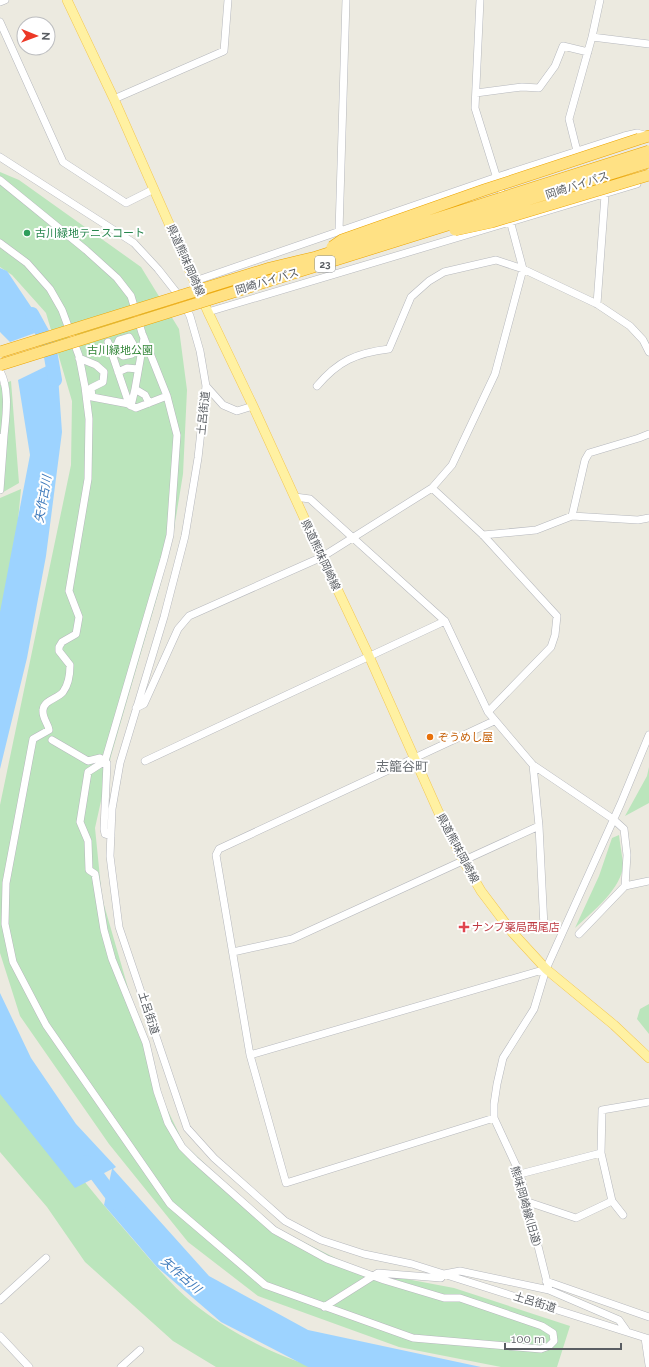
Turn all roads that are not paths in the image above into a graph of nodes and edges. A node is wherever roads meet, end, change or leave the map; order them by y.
1 (5, 0) edge
2 (67, 0) edge
3 (228, 0) edge
4 (346, 0) edge
5 (480, 0) edge
6 (600, 0) edge
7 (0, 2) edge
8 (0, 22) edge
9 (592, 37) junction
10 (649, 44) edge
11 (588, 52) junction
12 (476, 93) junction
13 (114, 99) junction
14 (646, 137) edge
15 (577, 151) junction
16 (649, 151) edge
17 (0, 157) edge
18 (649, 162) edge
19 (649, 175) edge
20 (496, 177) junction
21 (0, 180) edge
22 (649, 180) edge
23 (154, 189) junction
24 (604, 195) junction
25 (511, 223) junction
26 (339, 231) junction
27 (0, 243) edge
28 (316, 257) junction
29 (349, 257) junction
30 (523, 269) junction
31 (195, 281) junction
32 (597, 304) junction
33 (208, 312) junction
34 (144, 338) junction
35 (108, 342) dead end
36 (124, 348) junction
37 (142, 350) junction
38 (0, 352) edge
39 (649, 352) edge
40 (79, 358) junction
41 (0, 365) edge
42 (138, 368) junction
43 (0, 371) edge
44 (118, 372) junction
45 (2, 386) edge
46 (206, 386) junction
47 (317, 386) dead end
48 (135, 389) junction
49 (167, 396) junction
50 (149, 403) junction
51 (130, 405) junction
52 (253, 406) junction
53 (649, 434) edge
54 (2, 437) edge
55 (432, 488) junction
56 (0, 490) edge
57 (295, 497) junction
58 (572, 516) junction
59 (649, 518) edge
60 (483, 535) junction
61 (352, 539) junction
62 (322, 557) junction
63 (445, 621) junction
64 (369, 656) junction
65 (136, 708) junction
66 (488, 712) junction
67 (494, 721) junction
68 (649, 735) edge
69 (52, 740) dead end
70 (415, 757) junction
71 (105, 761) junction
72 (145, 761) dead end
73 (533, 765) junction
74 (613, 818) junction
75 (539, 826) junction
76 (110, 836) junction
77 (463, 860) junction
78 (649, 881) edge
79 (624, 886) junction
80 (544, 927) dead end
81 (579, 934) dead end
82 (232, 952) junction
83 (546, 969) junction
84 (250, 1055) junction
85 (649, 1058) edge
86 (649, 1102) edge
87 (494, 1118) junction
88 (601, 1153) junction
89 (520, 1174) junction
90 (612, 1201) junction
91 (528, 1202) junction
92 (622, 1215) dead end
93 (46, 1258) dead end
94 (444, 1274) junction
95 (373, 1276) junction
96 (546, 1281) junction
97 (549, 1290) junction
98 (0, 1300) edge
99 (324, 1306) junction
100 (649, 1317) edge
101 (626, 1330) junction
102 (0, 1336) edge
103 (647, 1338) edge
104 (140, 1350) dead end
105 (649, 1365) edge
106 (29, 1367) edge
107 (121, 1367) edge

1 - 7 street
2 - 13 main road, 県道熊味岡崎線
3 - 13 street
4 - 26 street
5 - 12 street
6 - 9 street
8 - 23 street
9 - 10 street
9 - 11 street
11 - 12 street
11 - 15 street
12 - 20 street
13 - 23 main road, 県道熊味岡崎線
14 - 15 street
14 - 28 highway, 23, bridge
15 - 20 street
16 - 28 highway, 岡崎バイパス / 23, bridge
17 - 46 street, 土呂街道
18 - 29 highway, 岡崎バイパス / 23, bridge
19 - 29 highway, 23, bridge
20 - 25 street
20 - 26 street
21 - 34 street
22 - 24 street
23 - 31 main road, 県道熊味岡崎線
24 - 25 street
24 - 32 street
25 - 30 street
25 - 33 street
26 - 31 street
27 - 40 street
28 - 38 highway, 岡崎バイパス / 23, bridge
29 - 41 highway, 岡崎バイパス / 23, bridge
30 - 32 street
30 - 47 street
30 - 55 street
31 - 33 main road, 県道熊味岡崎線
32 - 39 street
33 - 52 main road, 県道熊味岡崎線
34 - 37 street
34 - 49 street
35 - 36 street
36 - 37 street
36 - 44 street
37 - 42 street
40 - 51 street
40 - 99 street
42 - 44 street
42 - 48 street
43 - 45 street
44 - 51 street
45 - 54 street
46 - 52 street
46 - 65 street, 土呂街道
48 - 50 street
48 - 51 street
49 - 50 street
49 - 71 street
50 - 51 street
52 - 57 main road, 県道熊味岡崎線
53 - 58 street
54 - 56 street
55 - 60 street
55 - 61 street
57 - 61 street
57 - 62 main road, 県道熊味岡崎線
58 - 59 street
58 - 60 street
60 - 66 street
61 - 62 street
61 - 63 street
62 - 64 main road, 県道熊味岡崎線
62 - 65 street
63 - 64 street
63 - 66 street
64 - 70 main road, 県道熊味岡崎線
64 - 72 street
65 - 76 street, 土呂街道
66 - 67 street
67 - 70 street
67 - 73 street
68 - 74 street, 熊味岡崎線(旧道)
69 - 71 street
70 - 77 main road, 県道熊味岡崎線
70 - 82 street
71 - 76 street
71 - 95 street
73 - 74 street
73 - 75 street
74 - 79 street
74 - 83 street, 熊味岡崎線(旧道)
75 - 77 street
75 - 80 street
76 - 94 street, 土呂街道
77 - 82 street
77 - 83 main road, 県道熊味岡崎線
78 - 79 street
79 - 81 street
82 - 84 street
83 - 84 street
83 - 85 main road, 県道熊味岡崎線
83 - 87 street, 熊味岡崎線(旧道)
84 - 87 street
86 - 88 street
87 - 89 street, 熊味岡崎線(旧道)
88 - 89 street
88 - 90 street
89 - 91 street, 熊味岡崎線(旧道)
90 - 91 street
90 - 92 street
91 - 96 street, 熊味岡崎線(旧道)
93 - 98 street
94 - 95 street
94 - 97 street
94 - 101 street, 土呂街道
95 - 99 street
95 - 99 street
96 - 97 street, 熊味岡崎線(旧道)
96 - 100 street
97 - 101 street
101 - 103 street
102 - 106 street
103 - 105 street
104 - 107 street

